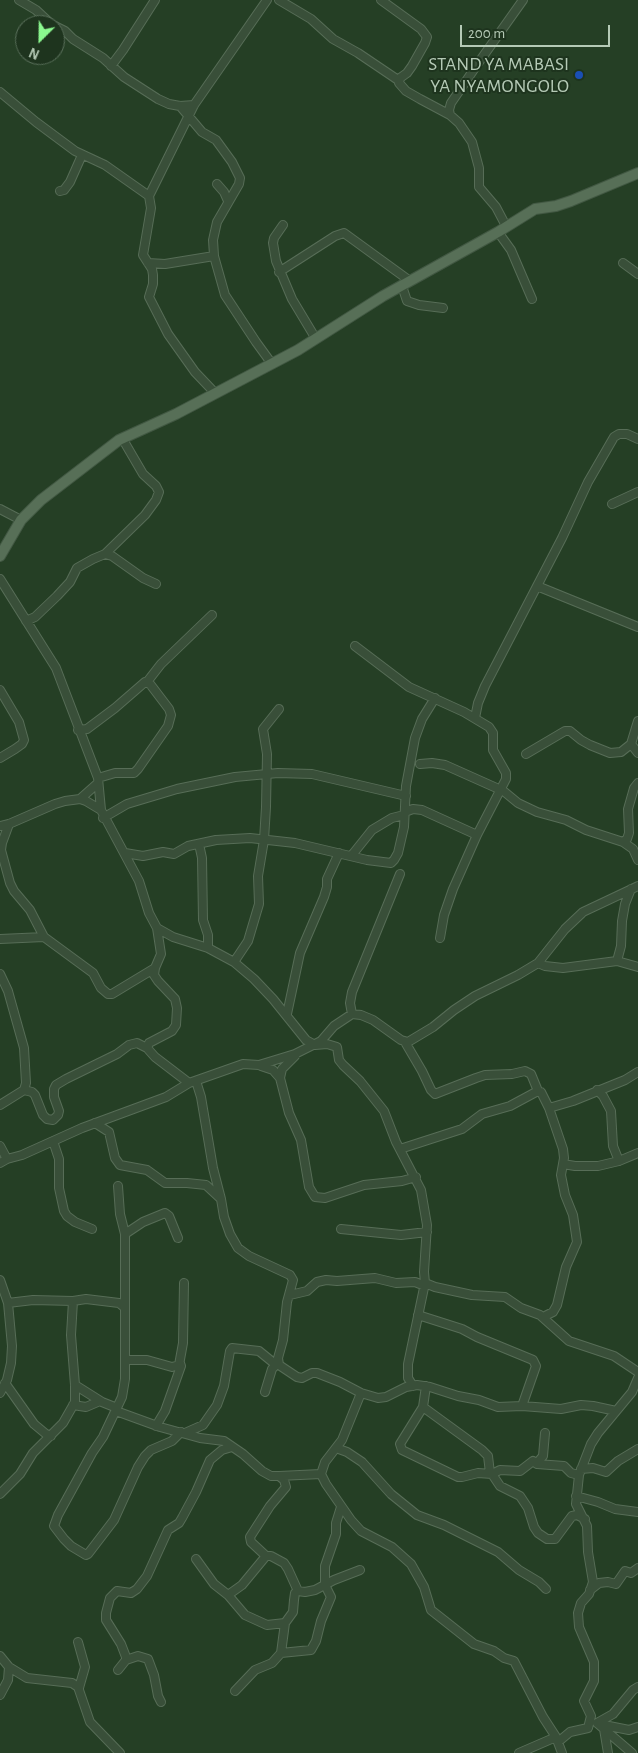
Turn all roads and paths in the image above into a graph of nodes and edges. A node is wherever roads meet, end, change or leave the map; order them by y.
1 (19, 0) edge
2 (155, 0) edge
3 (267, 0) edge
4 (279, 0) edge
5 (381, 0) edge
6 (523, 0) edge
7 (41, 15) edge
8 (65, 30) edge
9 (111, 66) junction
10 (398, 80) junction
11 (0, 92) edge
12 (451, 103) junction
13 (194, 104) junction
14 (180, 106) junction
15 (439, 109) junction
16 (450, 115) junction
17 (189, 116) junction
18 (82, 155) junction
19 (638, 173) edge
20 (217, 184) dead end
21 (60, 191) dead end
22 (149, 196) junction
23 (228, 201) junction
24 (283, 225) dead end
25 (502, 229) junction
26 (214, 256) junction
27 (148, 263) junction
28 (624, 263) dead end
29 (279, 272) junction
30 (638, 274) edge
31 (406, 284) junction
32 (532, 299) dead end
33 (443, 308) dead end
34 (316, 340) junction
35 (272, 364) junction
36 (215, 393) junction
37 (122, 438) junction
38 (638, 439) edge
39 (638, 492) edge
40 (612, 504) dead end
41 (0, 509) edge
42 (21, 520) junction
43 (105, 554) junction
44 (0, 556) edge
45 (0, 579) edge
46 (156, 584) dead end
47 (537, 586) junction
48 (212, 615) dead end
49 (26, 621) junction
50 (638, 628) edge
51 (355, 646) dead end
52 (147, 682) junction
53 (0, 690) edge
54 (435, 698) junction
55 (279, 709) dead end
56 (475, 718) junction
57 (638, 721) edge
58 (78, 730) junction
59 (631, 744) junction
60 (638, 753) edge
61 (526, 754) dead end
62 (0, 758) edge
63 (420, 764) dead end
64 (266, 775) junction
65 (98, 781) junction
66 (638, 783) edge
67 (501, 790) junction
68 (406, 796) junction
69 (80, 799) junction
70 (102, 814) junction
71 (404, 814) junction
72 (9, 824) junction
73 (0, 826) edge
74 (477, 835) junction
75 (264, 840) junction
76 (623, 842) junction
77 (199, 844) junction
78 (124, 853) junction
79 (339, 853) junction
80 (352, 855) junction
81 (638, 860) edge
82 (400, 874) dead end
83 (635, 888) edge
84 (157, 928) junction
85 (44, 937) junction
86 (440, 938) dead end
87 (0, 939) edge
88 (208, 948) junction
89 (617, 961) junction
90 (234, 962) junction
91 (538, 963) junction
92 (638, 967) edge
93 (155, 968) junction
94 (0, 974) edge
95 (286, 1014) junction
96 (352, 1014) junction
97 (405, 1042) junction
98 (314, 1045) junction
99 (147, 1048) junction
100 (296, 1054) junction
101 (260, 1065) junction
102 (638, 1072) edge
103 (280, 1078) junction
104 (192, 1082) junction
105 (24, 1090) junction
106 (597, 1090) junction
107 (538, 1092) junction
108 (0, 1105) edge
109 (549, 1108) junction
110 (95, 1123) junction
111 (53, 1141) junction
112 (0, 1146) edge
113 (400, 1149) junction
114 (638, 1152) edge
115 (4, 1161) edge
116 (619, 1161) junction
117 (563, 1164) junction
118 (416, 1178) junction
119 (118, 1186) dead end
120 (221, 1199) junction
121 (92, 1230) dead end
122 (341, 1230) dead end
123 (426, 1232) junction
124 (125, 1234) junction
125 (178, 1238) dead end
126 (184, 1283) dead end
127 (425, 1284) junction
128 (1, 1285) edge
129 (290, 1294) junction
130 (73, 1301) junction
131 (8, 1303) junction
132 (125, 1308) junction
133 (418, 1315) junction
134 (543, 1317) junction
135 (125, 1360) junction
136 (180, 1363) junction
137 (277, 1363) junction
138 (638, 1372) edge
139 (638, 1378) edge
140 (5, 1383) junction
141 (76, 1385) junction
142 (413, 1386) junction
143 (426, 1386) junction
144 (265, 1392) dead end
145 (0, 1393) edge
146 (361, 1393) junction
147 (100, 1401) junction
148 (73, 1405) junction
149 (522, 1406) junction
150 (423, 1408) junction
151 (116, 1410) junction
152 (616, 1411) junction
153 (156, 1426) junction
154 (183, 1433) junction
155 (545, 1434) dead end
156 (51, 1436) junction
157 (232, 1447) junction
158 (336, 1448) junction
159 (638, 1450) edge
160 (537, 1462) junction
161 (580, 1472) junction
162 (491, 1473) junction
163 (321, 1474) junction
164 (279, 1476) junction
165 (0, 1494) edge
166 (576, 1496) junction
167 (341, 1507) junction
168 (638, 1512) edge
169 (585, 1520) junction
170 (266, 1556) junction
171 (196, 1559) dead end
172 (638, 1568) edge
173 (360, 1570) dead end
174 (325, 1584) junction
175 (546, 1589) dead end
176 (590, 1590) junction
177 (298, 1592) junction
178 (228, 1595) junction
179 (285, 1623) junction
180 (78, 1642) dead end
181 (281, 1653) junction
182 (0, 1656) edge
183 (126, 1660) junction
184 (10, 1667) junction
185 (118, 1670) dead end
186 (638, 1687) edge
187 (79, 1688) junction
188 (235, 1691) dead end
189 (0, 1695) edge
190 (161, 1702) dead end
191 (597, 1724) junction
192 (638, 1727) edge
193 (604, 1730) junction
194 (557, 1740) junction
195 (120, 1753) edge
196 (519, 1753) edge
197 (562, 1753) edge
198 (608, 1753) edge
199 (632, 1753) edge

1 - 7 street
2 - 9 street
3 - 13 street
4 - 10 street
5 - 10 street
6 - 12 street
8 - 9 street
9 - 14 street
10 - 15 street
11 - 18 street
12 - 15 street
12 - 16 street
13 - 14 street
13 - 17 street
14 - 17 street
15 - 16 street
16 - 25 street
17 - 22 street
17 - 23 street
18 - 21 street
18 - 22 street
19 - 25 main road
20 - 23 street
22 - 27 street
23 - 26 street
24 - 29 street
25 - 31 main road
25 - 32 street
26 - 27 street
26 - 35 street
27 - 36 street
28 - 30 street
29 - 31 street
29 - 34 street
31 - 33 street
31 - 34 main road
34 - 35 main road
35 - 36 main road
36 - 37 main road
37 - 42 main road
37 - 43 street
38 - 47 street
39 - 40 street
41 - 42 street
42 - 44 main road
43 - 46 street
43 - 49 street
45 - 49 street
47 - 50 street
47 - 56 street
48 - 52 street
49 - 58 street
51 - 54 street
52 - 58 street
52 - 65 street
53 - 62 street
54 - 56 street
54 - 68 street
55 - 64 street
56 - 67 street
57 - 59 street
58 - 65 street
59 - 60 street
59 - 61 street
63 - 67 street
64 - 68 street
64 - 70 street
64 - 75 street
65 - 69 street
65 - 70 street
66 - 76 street
67 - 74 street
67 - 76 street
68 - 71 street
69 - 70 street
69 - 72 street
70 - 78 street
71 - 74 street
71 - 80 street
71 - 80 street
72 - 73 street
72 - 85 street
74 - 86 street
75 - 77 street
75 - 79 street
75 - 90 street
76 - 81 street
77 - 78 street
77 - 88 street
78 - 84 street
79 - 80 street
79 - 95 street
82 - 96 street
83 - 89 street
83 - 91 street
84 - 88 street
84 - 93 street
85 - 87 street
85 - 93 street
88 - 90 street
89 - 91 street
89 - 92 street
90 - 95 street
91 - 97 street
93 - 99 street
94 - 105 street
95 - 98 street
96 - 97 street
96 - 98 street
97 - 107 street
98 - 100 street
98 - 113 street
99 - 104 street
99 - 105 street
100 - 101 street
100 - 103 street
101 - 103 street
101 - 104 street
102 - 106 street
103 - 118 street
104 - 110 street
104 - 120 street
105 - 108 street
106 - 109 street
106 - 116 street
107 - 109 street
107 - 113 street
109 - 117 street
110 - 111 street
110 - 120 street
111 - 115 street
111 - 121 street
112 - 115 street
113 - 118 street
114 - 116 street
116 - 117 street
117 - 134 street
118 - 123 street
119 - 124 street
120 - 129 street
122 - 123 street
123 - 127 street
124 - 125 street
124 - 132 street
126 - 136 street
127 - 129 street
127 - 133 street
127 - 134 street
128 - 131 street
129 - 137 street
130 - 131 street
130 - 132 street
130 - 141 street
131 - 140 street
132 - 135 street
133 - 142 street
133 - 149 street
134 - 138 street
135 - 136 street
135 - 151 street
136 - 153 street
137 - 144 street
137 - 146 street
137 - 154 street
139 - 152 street
140 - 145 street
140 - 156 street
141 - 147 street
141 - 148 street
142 - 143 street
142 - 146 street
143 - 149 street
143 - 150 street
146 - 158 street
147 - 148 street
147 - 151 street
148 - 156 street
149 - 152 street
150 - 162 street
150 - 162 street
151 - 153 street
151 - 154 street
152 - 161 street
153 - 154 street
154 - 157 street
155 - 160 street
156 - 165 street
157 - 164 street
157 - 183 street
158 - 163 street
158 - 175 street
159 - 161 street
160 - 161 street
160 - 162 street
161 - 166 street
162 - 169 street
163 - 164 street
163 - 167 street
164 - 170 street
166 - 168 street
166 - 169 street
167 - 174 street
167 - 194 street
169 - 176 street
170 - 177 street
170 - 178 street
171 - 178 street
172 - 176 street
173 - 174 street
174 - 177 street
174 - 181 street
176 - 194 street
177 - 179 street
178 - 179 street
179 - 181 street
180 - 187 street
181 - 188 street
182 - 184 street
183 - 185 street
183 - 190 street
184 - 187 street
184 - 189 street
186 - 191 street
187 - 195 street
191 - 192 street
191 - 193 street
193 - 198 street
193 - 199 street
194 - 196 street
194 - 197 street

